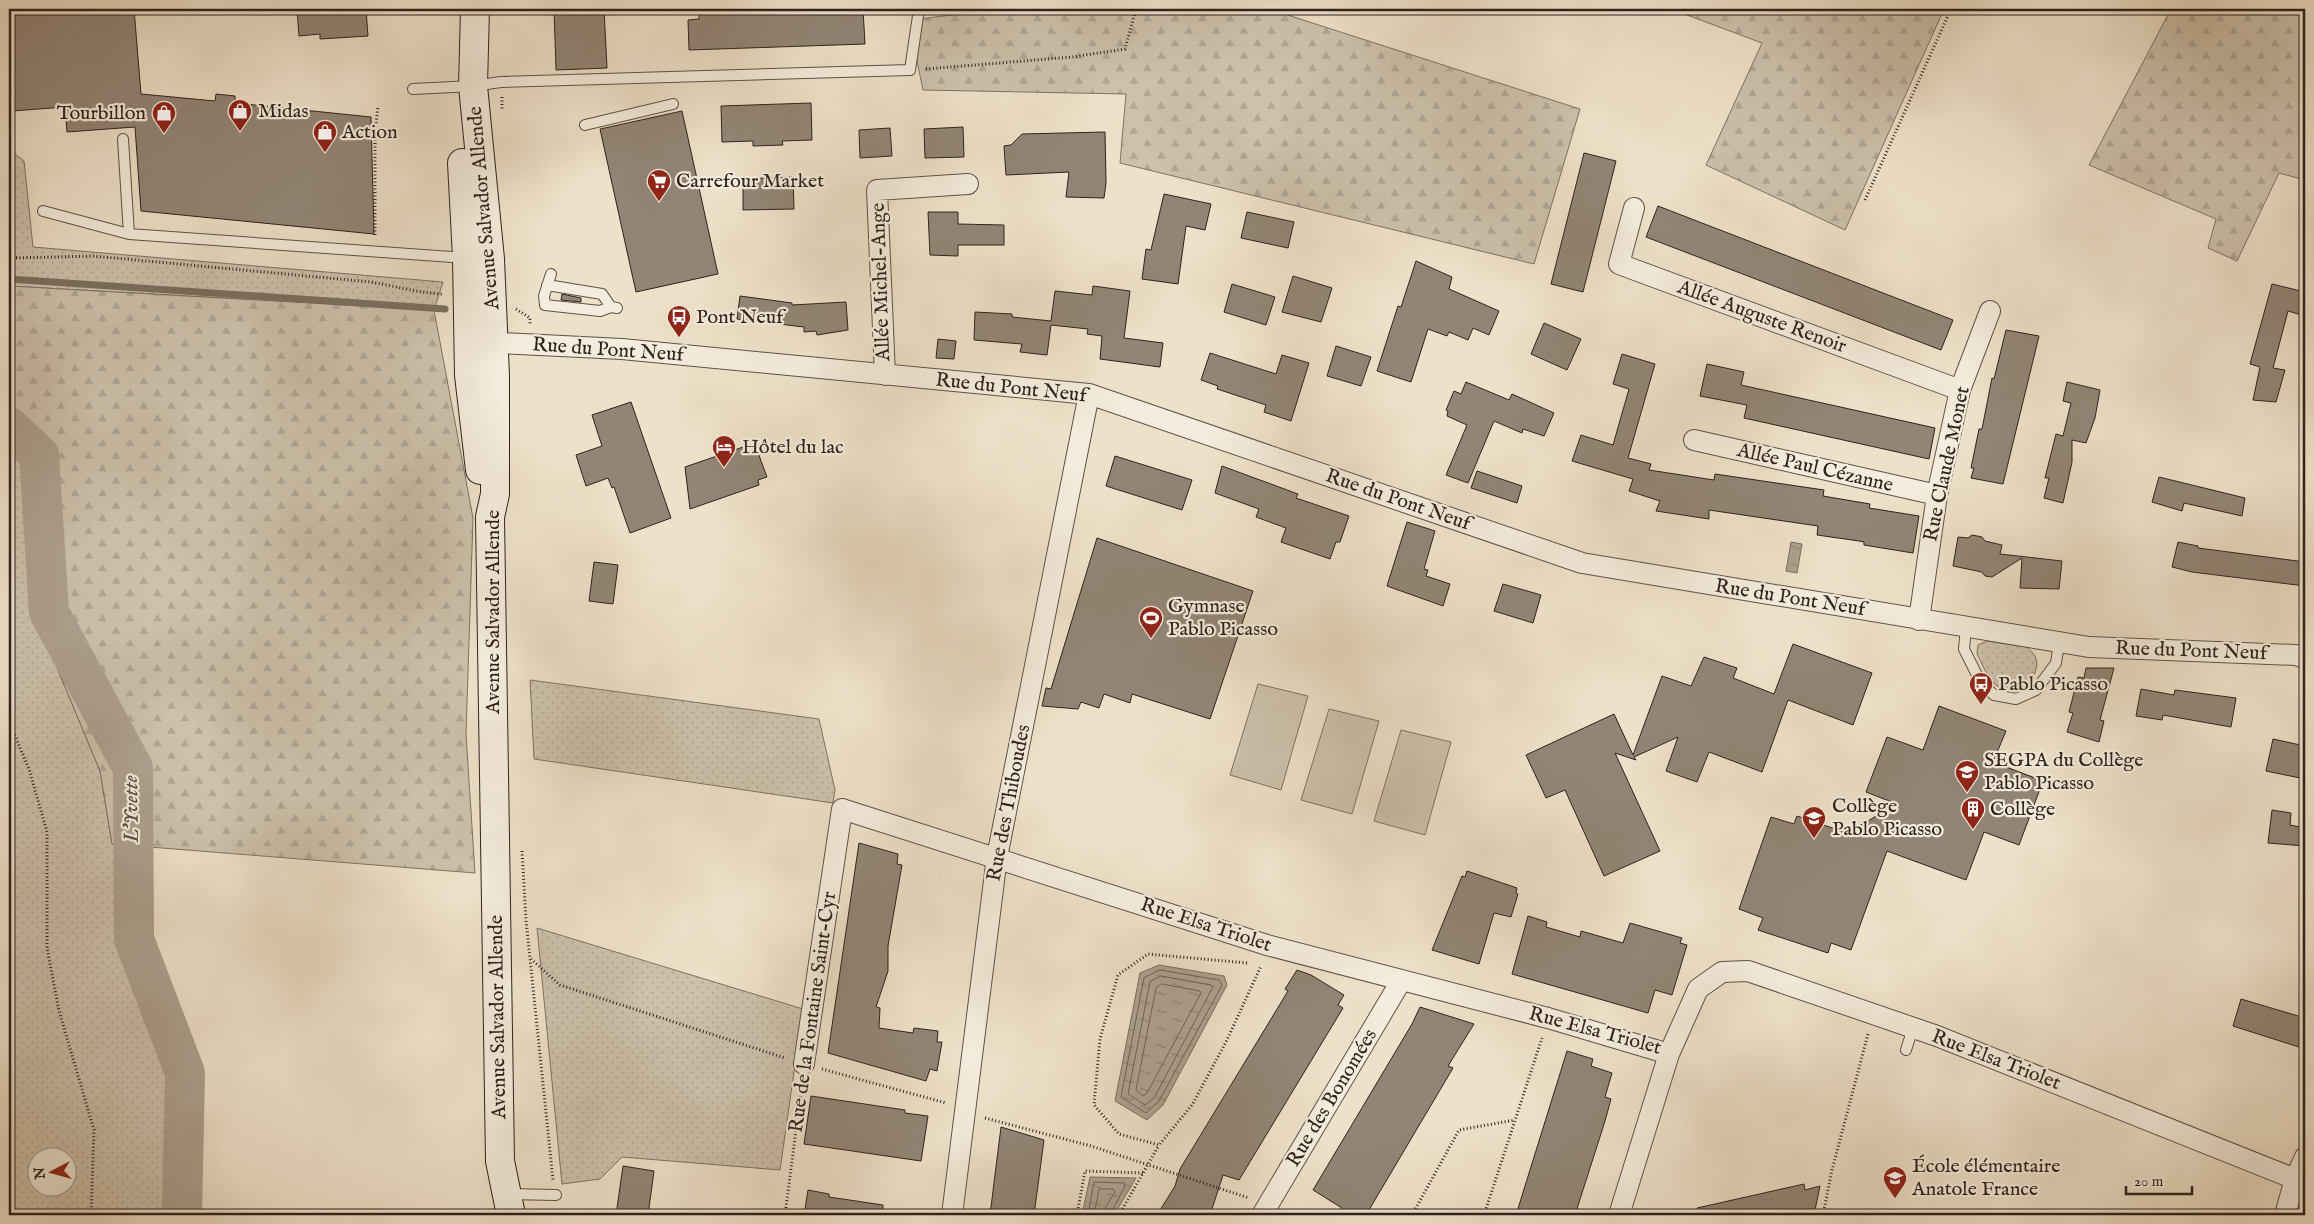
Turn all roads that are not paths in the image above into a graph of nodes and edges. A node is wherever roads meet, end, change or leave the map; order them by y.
1 (458, 9) edge
2 (475, 9) edge
3 (918, 9) edge
4 (465, 86) junction
5 (413, 89) dead end
6 (673, 104) dead end
7 (585, 125) dead end
8 (123, 139) dead end
9 (968, 184) dead end
10 (1634, 208) dead end
11 (43, 211) dead end
12 (129, 234) junction
13 (467, 258) junction
14 (550, 274) dead end
15 (547, 285) junction
16 (1990, 311) dead end
17 (481, 342) junction
18 (885, 375) junction
19 (1960, 390) junction
20 (1089, 394) junction
21 (1694, 440) dead end
22 (1937, 495) junction
23 (1918, 620) junction
24 (1966, 627) junction
25 (2060, 643) junction
26 (2305, 658) edge
27 (842, 809) joint
28 (997, 857) junction
29 (1401, 981) junction
30 (1913, 1028) junction
31 (1906, 1050) dead end
32 (1668, 1054) junction
33 (804, 1064) road end
34 (2305, 1157) edge
35 (2300, 1181) edge
36 (556, 1195) road end
37 (509, 1205) edge
38 (1265, 1210) edge
39 (952, 1215) edge
40 (1619, 1215) edge
41 (2285, 1215) edge

1 - 4 main road
2 - 4 main road, Avenue Salvador Allende
3 - 4 lane
4 - 5 lane
4 - 13 main road
4 - 17 main road, Avenue Salvador Allende
6 - 7 lane
8 - 12 lane
9 - 18 street, Allée Michel-Ange
10 - 19 street, Allée Auguste Renoir
11 - 12 lane
12 - 13 lane
13 - 17 main road
14 - 15 lane
15 - 15 lane
16 - 19 street, Rue Claude Monet
17 - 18 street, Rue du Pont Neuf
17 - 37 main road, Avenue Salvador Allende
18 - 20 street, Rue du Pont Neuf
19 - 22 street, Rue Claude Monet
20 - 23 street, Rue du Pont Neuf
20 - 28 street, Rue des Thiboudes
21 - 22 street, Allée Paul Cézanne
22 - 23 street, Rue Claude Monet
23 - 24 street, Rue du Pont Neuf
24 - 25 street, Rue du Pont Neuf
24 - 25 lane
25 - 26 street, Rue du Pont Neuf
27 - 28 street, Rue Elsa Triolet
27 - 33 street, Rue de la Fontaine Saint-Cyr
28 - 29 street, Rue Elsa Triolet
28 - 39 street, Rue des Thiboudes
29 - 32 street, Rue Elsa Triolet
29 - 38 street, Rue des Bonomées
30 - 31 lane
30 - 32 street, Rue Elsa Triolet
30 - 35 street, Rue Elsa Triolet
32 - 40 street
34 - 35 street
35 - 41 street
36 - 37 lane

